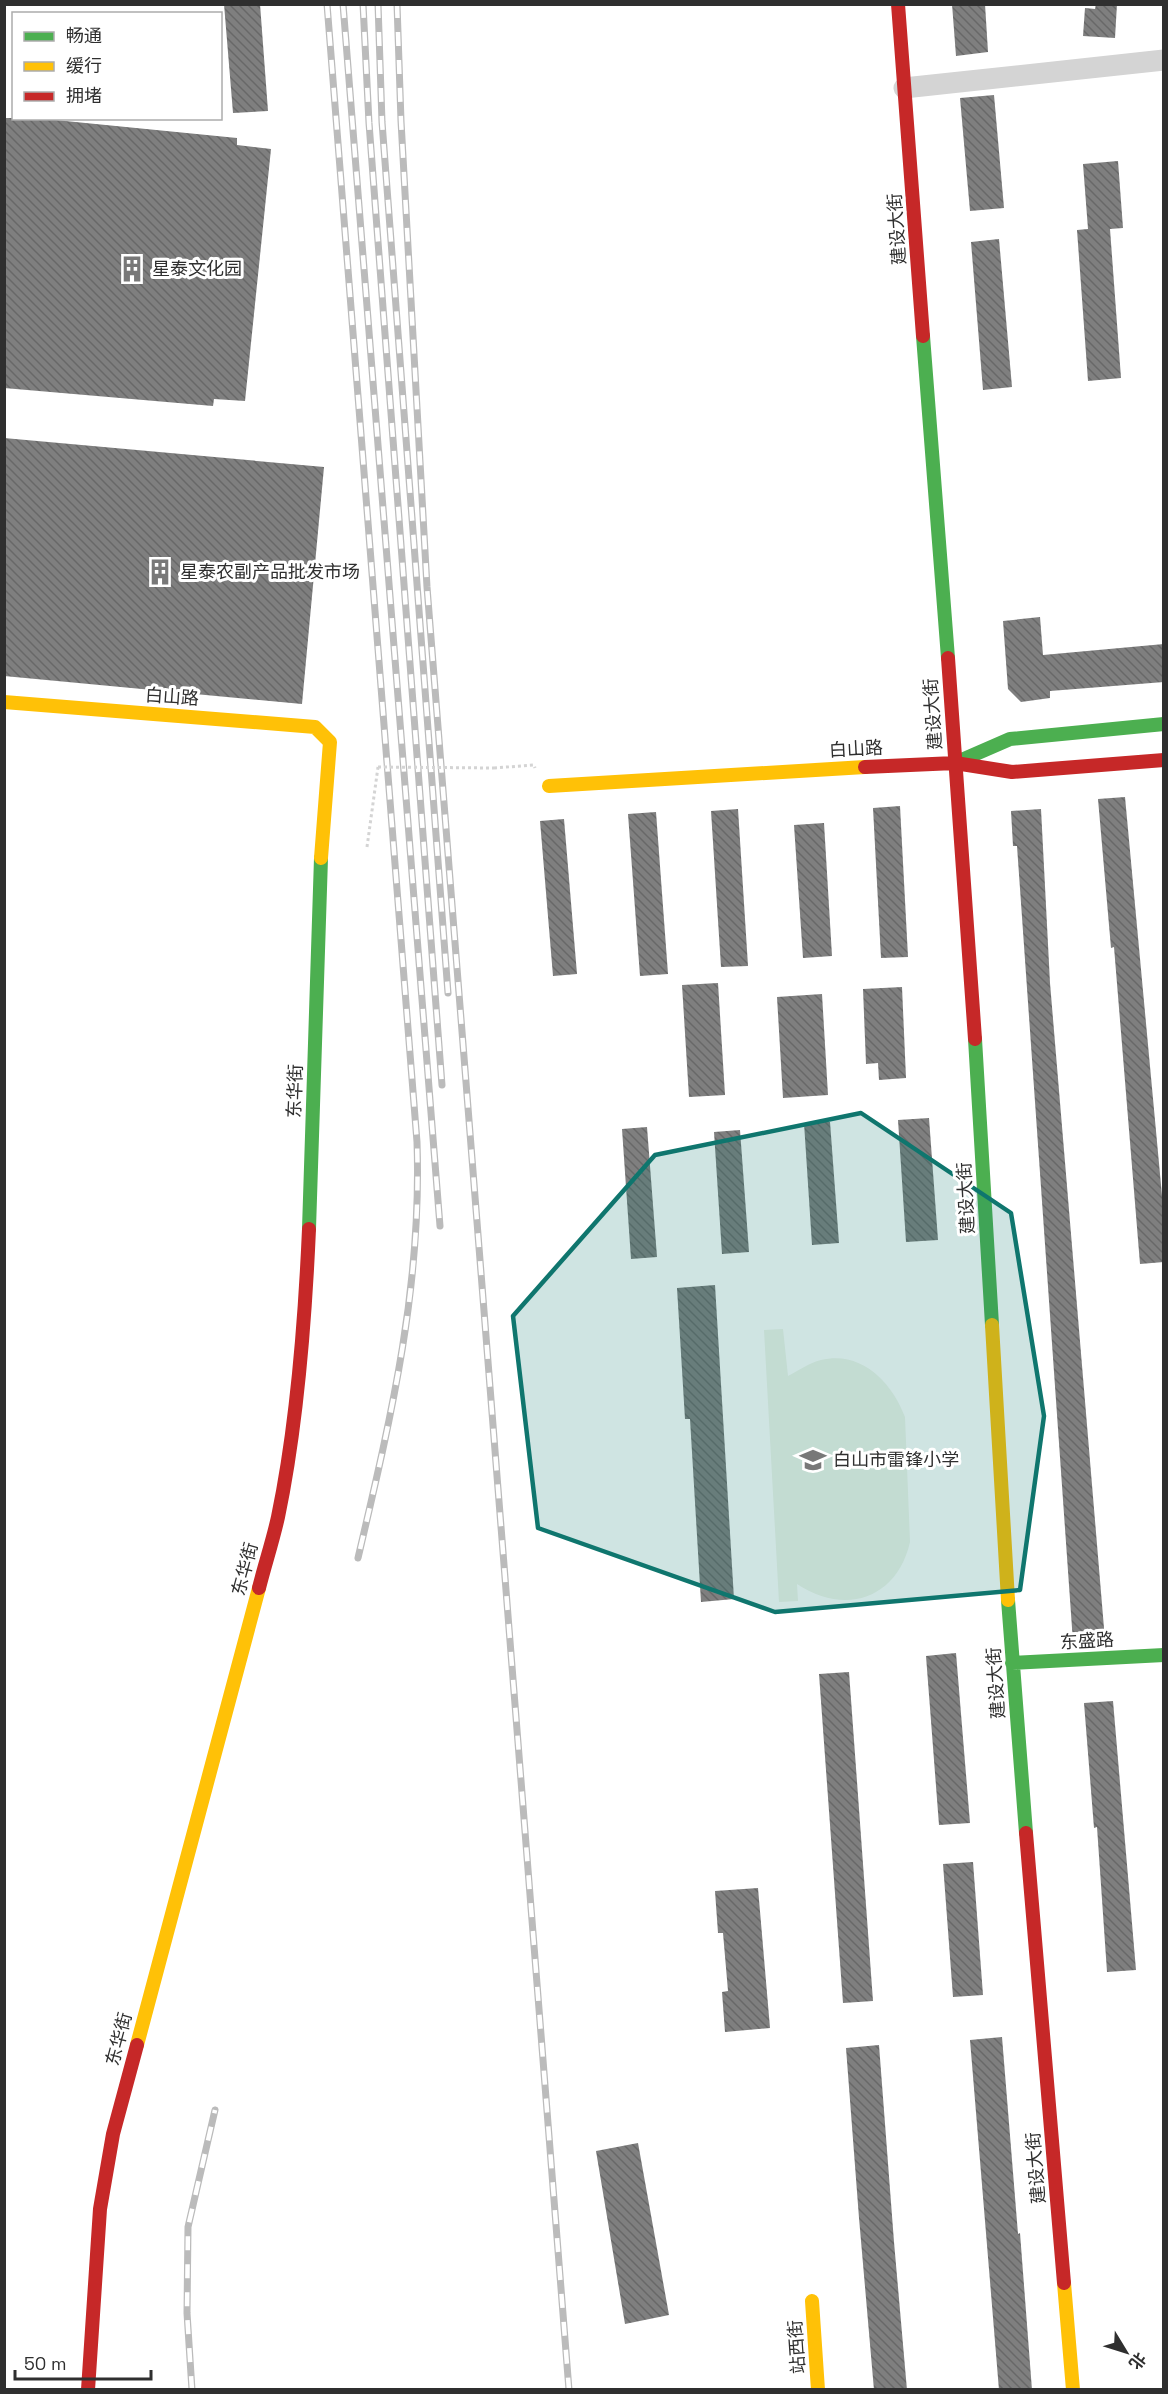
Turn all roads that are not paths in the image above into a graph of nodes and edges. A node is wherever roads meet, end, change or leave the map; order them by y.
1 (898, 4) edge
2 (1164, 60) edge
3 (904, 88) junction
4 (4, 702) edge
5 (1164, 724) edge
6 (330, 742) joint
7 (1164, 760) edge
8 (955, 763) junction
9 (549, 786) road end
10 (1164, 1655) edge
11 (1012, 1663) junction
12 (812, 2301) dead end
13 (88, 2390) edge
14 (818, 2390) edge
15 (1073, 2390) edge

1 - 3 street, 建设大街
2 - 3 street
3 - 8 street, 建设大街
4 - 6 street, 白山路
5 - 8 street
6 - 13 street, 东华街
7 - 8 street, 白山路
8 - 9 street, 白山路
8 - 11 street, 建设大街
10 - 11 street, 东盛路
11 - 15 street, 建设大街
12 - 14 street, 站西街

